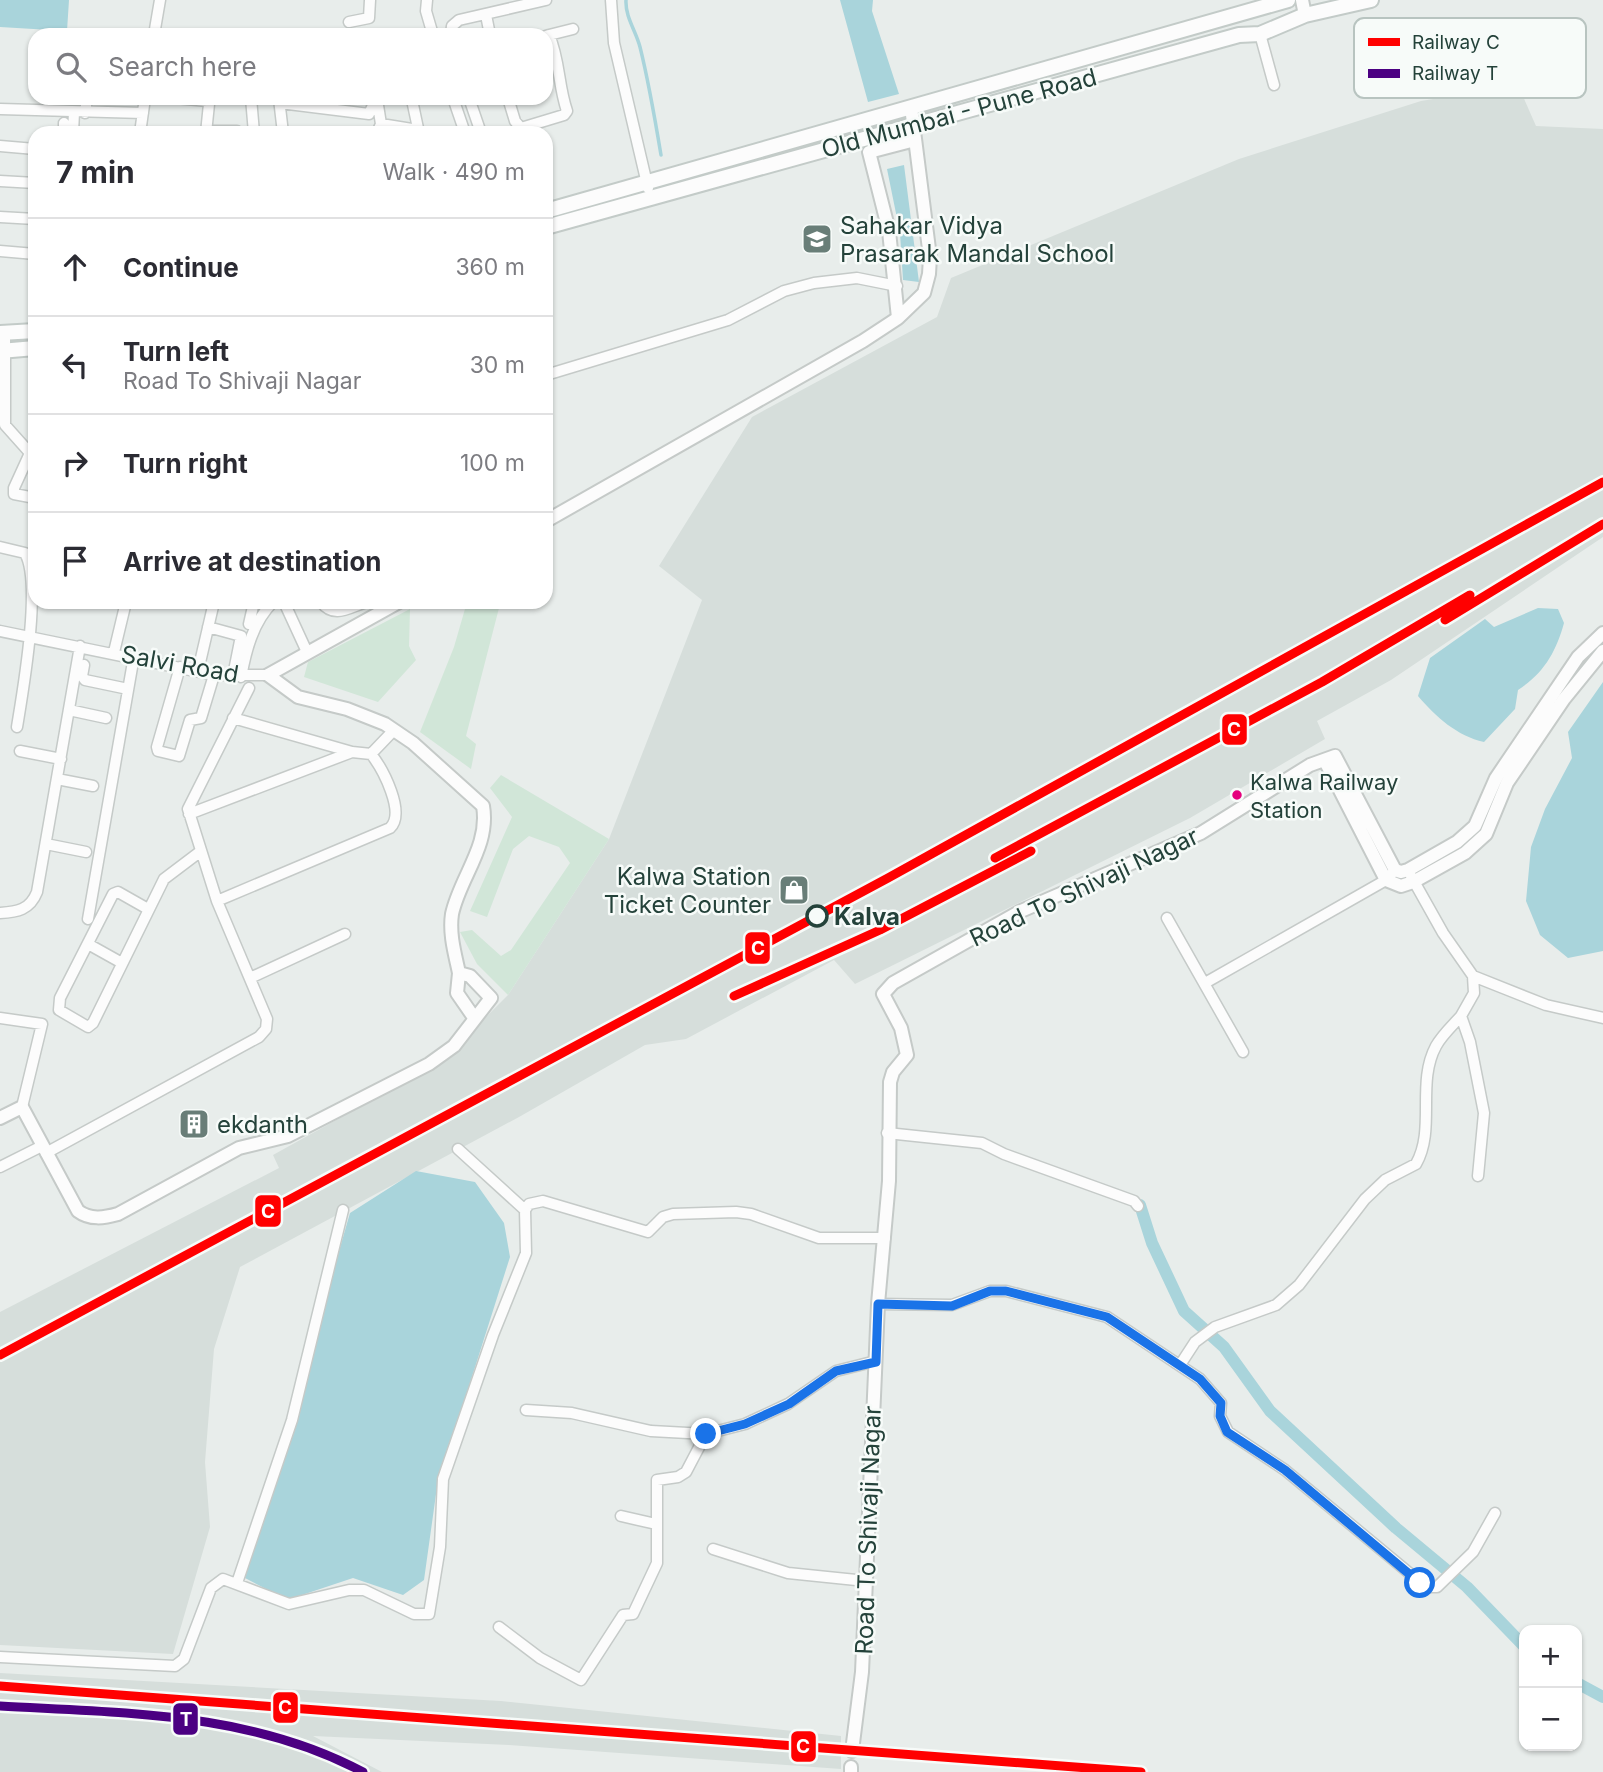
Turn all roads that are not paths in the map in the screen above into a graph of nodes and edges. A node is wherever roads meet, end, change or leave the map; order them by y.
1 (160, 0) edge
2 (370, 0) edge
3 (427, 0) edge
4 (546, 0) edge
5 (611, 0) edge
6 (1287, 0) edge
7 (1302, 0) edge
8 (1371, 0) edge
9 (486, 15) junction
10 (1305, 15) junction
11 (349, 22) dead end
12 (155, 28) edge
13 (431, 28) edge
14 (452, 28) edge
15 (489, 28) edge
16 (573, 29) dead end
17 (553, 34) edge
18 (1260, 34) junction
19 (553, 48) edge
20 (1274, 85) dead end
21 (84, 105) edge
22 (144, 105) edge
23 (209, 105) edge
24 (252, 105) edge
25 (280, 105) edge
26 (311, 105) edge
27 (343, 105) edge
28 (372, 105) edge
29 (377, 105) edge
30 (415, 105) edge
31 (455, 105) edge
32 (471, 105) edge
33 (510, 105) edge
34 (911, 107) junction
35 (0, 109) edge
36 (343, 110) junction
37 (80, 112) junction
38 (143, 113) junction
39 (915, 123) junction
40 (75, 126) edge
41 (141, 126) edge
42 (207, 126) edge
43 (253, 126) edge
44 (282, 126) edge
45 (379, 126) edge
46 (417, 126) edge
47 (463, 126) edge
48 (479, 126) edge
49 (519, 126) edge
50 (536, 126) edge
51 (915, 140) junction
52 (850, 143) junction
53 (0, 146) edge
54 (28, 148) edge
55 (869, 152) junction
56 (0, 181) edge
57 (646, 181) junction
58 (28, 183) edge
59 (650, 197) junction
60 (553, 209) edge
61 (0, 217) edge
62 (28, 219) edge
63 (553, 225) edge
64 (0, 251) edge
65 (28, 253) edge
66 (897, 286) junction
67 (898, 318) junction
68 (28, 331) edge
69 (2, 333) edge
70 (28, 348) edge
71 (3, 350) edge
72 (553, 373) edge
73 (28, 449) edge
74 (28, 461) edge
75 (28, 497) edge
76 (553, 517) edge
77 (0, 547) edge
78 (28, 551) edge
79 (31, 609) edge
80 (123, 609) edge
81 (212, 609) edge
82 (252, 609) edge
83 (268, 609) edge
84 (287, 609) edge
85 (326, 609) edge
86 (346, 609) edge
87 (386, 609) edge
88 (249, 624) dead end
89 (208, 627) junction
90 (0, 631) edge
91 (1603, 633) edge
92 (31, 635) junction
93 (84, 647) junction
94 (1603, 651) edge
95 (114, 652) junction
96 (307, 652) junction
97 (134, 656) junction
98 (180, 667) junction
99 (198, 671) junction
100 (214, 675) junction
101 (268, 675) junction
102 (237, 677) junction
103 (249, 688) dead end
104 (128, 689) junction
105 (69, 710) junction
106 (106, 718) dead end
107 (233, 718) junction
108 (17, 727) dead end
109 (394, 730) junction
110 (19, 751) dead end
111 (352, 752) junction
112 (371, 754) junction
113 (61, 759) junction
114 (57, 779) junction
115 (93, 786) dead end
116 (188, 814) junction
117 (46, 844) junction
118 (201, 851) junction
119 (86, 852) dead end
120 (1401, 875) junction
121 (217, 901) junction
122 (148, 909) junction
123 (0, 913) edge
124 (1167, 918) dead end
125 (88, 919) dead end
126 (345, 934) dead end
127 (88, 944) junction
128 (122, 963) junction
129 (459, 973) junction
130 (1473, 976) junction
131 (250, 978) junction
132 (1205, 983) junction
133 (1461, 1016) junction
134 (0, 1018) edge
135 (1603, 1018) edge
136 (475, 1019) junction
137 (1243, 1052) dead end
138 (22, 1107) junction
139 (0, 1118) edge
140 (887, 1133) junction
141 (44, 1149) junction
142 (458, 1149) dead end
143 (0, 1167) edge
144 (1478, 1177) dead end
145 (1138, 1206) dead end
146 (343, 1210) dead end
147 (525, 1210) junction
148 (885, 1238) junction
149 (878, 1304) junction
150 (876, 1362) junction
151 (1180, 1365) junction
152 (526, 1410) dead end
153 (706, 1434) junction
154 (1495, 1513) dead end
155 (621, 1516) dead end
156 (656, 1524) junction
157 (713, 1549) dead end
158 (866, 1581) junction
159 (237, 1583) junction
160 (499, 1627) dead end
161 (0, 1657) edge
162 (852, 1751) dead end

1 - 12 street
2 - 11 street
3 - 13 street
4 - 9 street
5 - 57 street
6 - 34 main road, Old Mumbai - Pune Road
7 - 10 street
8 - 10 main road, Old Mumbai - Pune Road
9 - 14 street
9 - 15 street
10 - 18 main road, Old Mumbai - Pune Road
16 - 17 street
18 - 20 street
18 - 39 main road, Old Mumbai - Pune Road
19 - 50 street
21 - 37 street
22 - 38 street
23 - 42 street
24 - 43 street
25 - 44 street
26 - 36 street
27 - 36 street
28 - 36 street
29 - 45 street
30 - 46 street
31 - 47 street
32 - 48 street
33 - 49 street
34 - 39 street
34 - 57 main road, Old Mumbai - Pune Road
35 - 37 street
37 - 38 street
37 - 40 street
38 - 41 street
39 - 51 street
39 - 52 main road, Old Mumbai - Pune Road
51 - 55 street
51 - 67 street
52 - 55 street
52 - 59 main road, Old Mumbai - Pune Road
53 - 54 street
55 - 66 street
56 - 58 street
57 - 59 street
57 - 60 main road, Old Mumbai - Pune Road
59 - 63 main road, Old Mumbai - Pune Road
61 - 62 street
64 - 65 street
66 - 67 street
66 - 72 street
67 - 76 street
68 - 69 main road
69 - 71 street
70 - 71 main road
71 - 73 street
74 - 75 street
77 - 78 street
79 - 92 street
80 - 95 street
81 - 89 street
82 - 88 street
83 - 102 street
84 - 96 street
85 - 86 street
87 - 96 street
89 - 99 street
89 - 102 street
90 - 92 street, Salvi Road
91 - 120 street
92 - 93 street, Salvi Road
92 - 108 street
93 - 95 street, Salvi Road
93 - 104 street
93 - 105 street
94 - 120 street
95 - 97 street, Salvi Road
96 - 101 street
97 - 98 street, Salvi Road
97 - 104 street
98 - 99 street, Salvi Road
98 - 100 street
99 - 100 street, Salvi Road
100 - 102 street, Salvi Road
101 - 102 street, Salvi Road
101 - 109 street, Salvi Road
103 - 107 street
104 - 125 street
105 - 106 street
105 - 113 street
107 - 111 street
107 - 116 street
109 - 112 street
109 - 129 street, Salvi Road
110 - 113 street
111 - 112 street
111 - 116 street
112 - 121 street
113 - 114 street
114 - 115 street
114 - 117 street
116 - 118 street
117 - 119 street
117 - 123 street
118 - 121 street
118 - 122 street
120 - 130 street
120 - 132 street
120 - 140 street, Road To Shivaji Nagar
121 - 131 street
122 - 127 street
122 - 128 street
124 - 132 street
126 - 131 street
127 - 128 street
127 - 128 street
129 - 136 street, Salvi Road
129 - 136 street
130 - 133 street
130 - 135 street
131 - 141 street
132 - 137 street
133 - 144 street
133 - 151 street
134 - 138 street
136 - 141 street
138 - 139 street
138 - 141 street
140 - 145 street
140 - 148 street, Road To Shivaji Nagar
141 - 143 street
142 - 147 street
146 - 159 street
147 - 148 street
147 - 159 street
148 - 149 street, Road To Shivaji Nagar
149 - 150 street, Road To Shivaji Nagar
149 - 151 street
150 - 153 street
150 - 158 street, Road To Shivaji Nagar
151 - 154 street
152 - 153 street
153 - 156 street
155 - 156 street
156 - 160 street
157 - 158 street
158 - 162 street, Road To Shivaji Nagar
159 - 161 street

